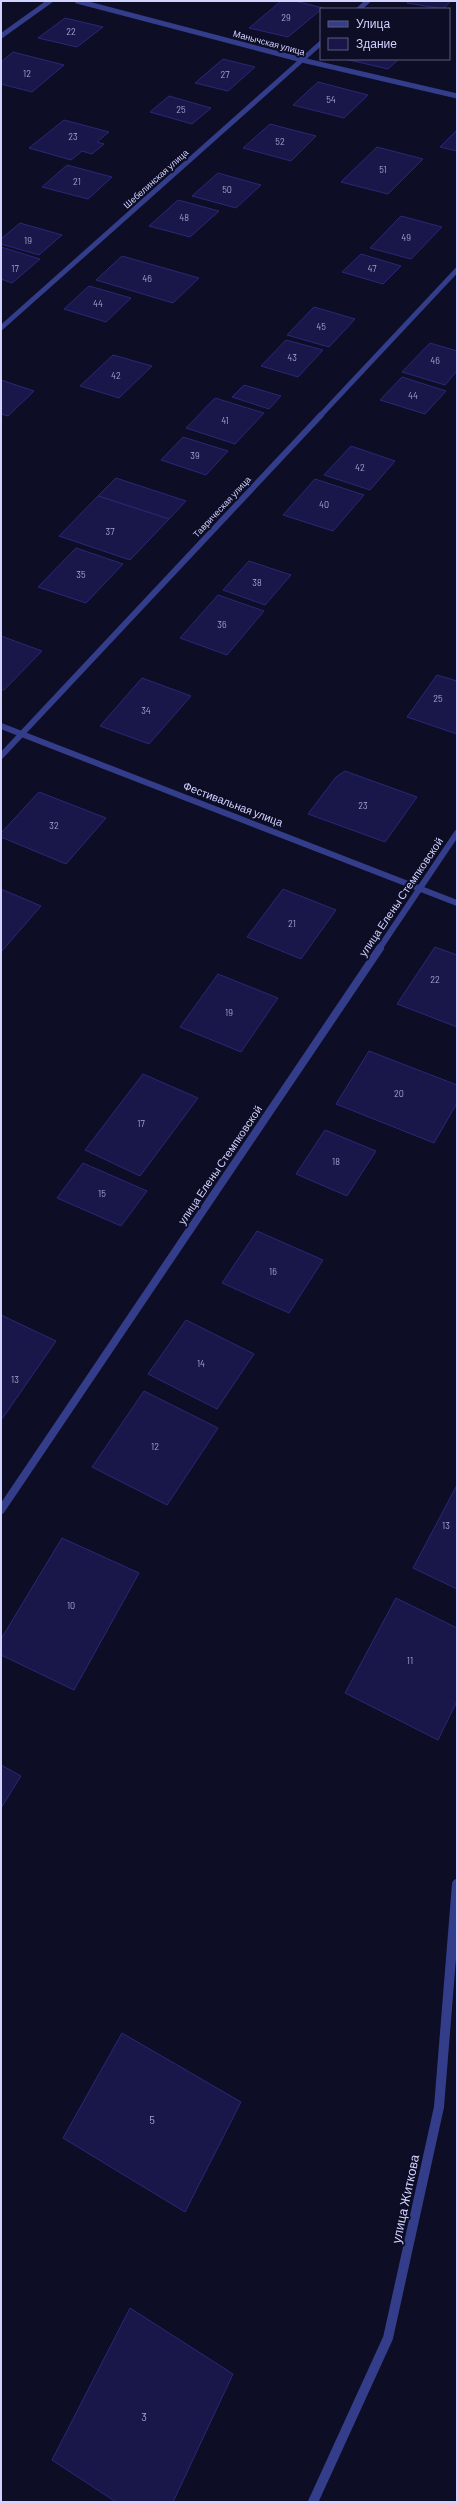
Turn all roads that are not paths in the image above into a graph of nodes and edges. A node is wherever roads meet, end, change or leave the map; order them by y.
1 (50, 1) edge
2 (77, 1) edge
3 (368, 1) edge
4 (360, 8) edge
5 (1, 36) edge
6 (320, 44) edge
7 (302, 60) junction
8 (457, 96) edge
9 (457, 270) edge
10 (1, 328) edge
11 (1, 726) edge
12 (22, 734) junction
13 (1, 756) edge
14 (457, 833) edge
15 (419, 888) junction
16 (457, 903) edge
17 (1, 1510) edge
18 (457, 1884) edge
19 (313, 2502) edge

1 - 5 street
2 - 7 street, Манычская улица
3 - 4 street
6 - 7 street, Шебелинская улица
7 - 8 street, Манычская улица
7 - 10 street, Шебелинская улица
9 - 12 street, Таврическая улица
11 - 12 street, Фестивальная улица
12 - 13 street, Таврическая улица
12 - 15 street, Фестивальная улица
14 - 15 street, улица Елены Стемпковской
15 - 16 street, Фестивальная улица
15 - 17 street, улица Елены Стемпковской
18 - 19 street, улица Житкова

